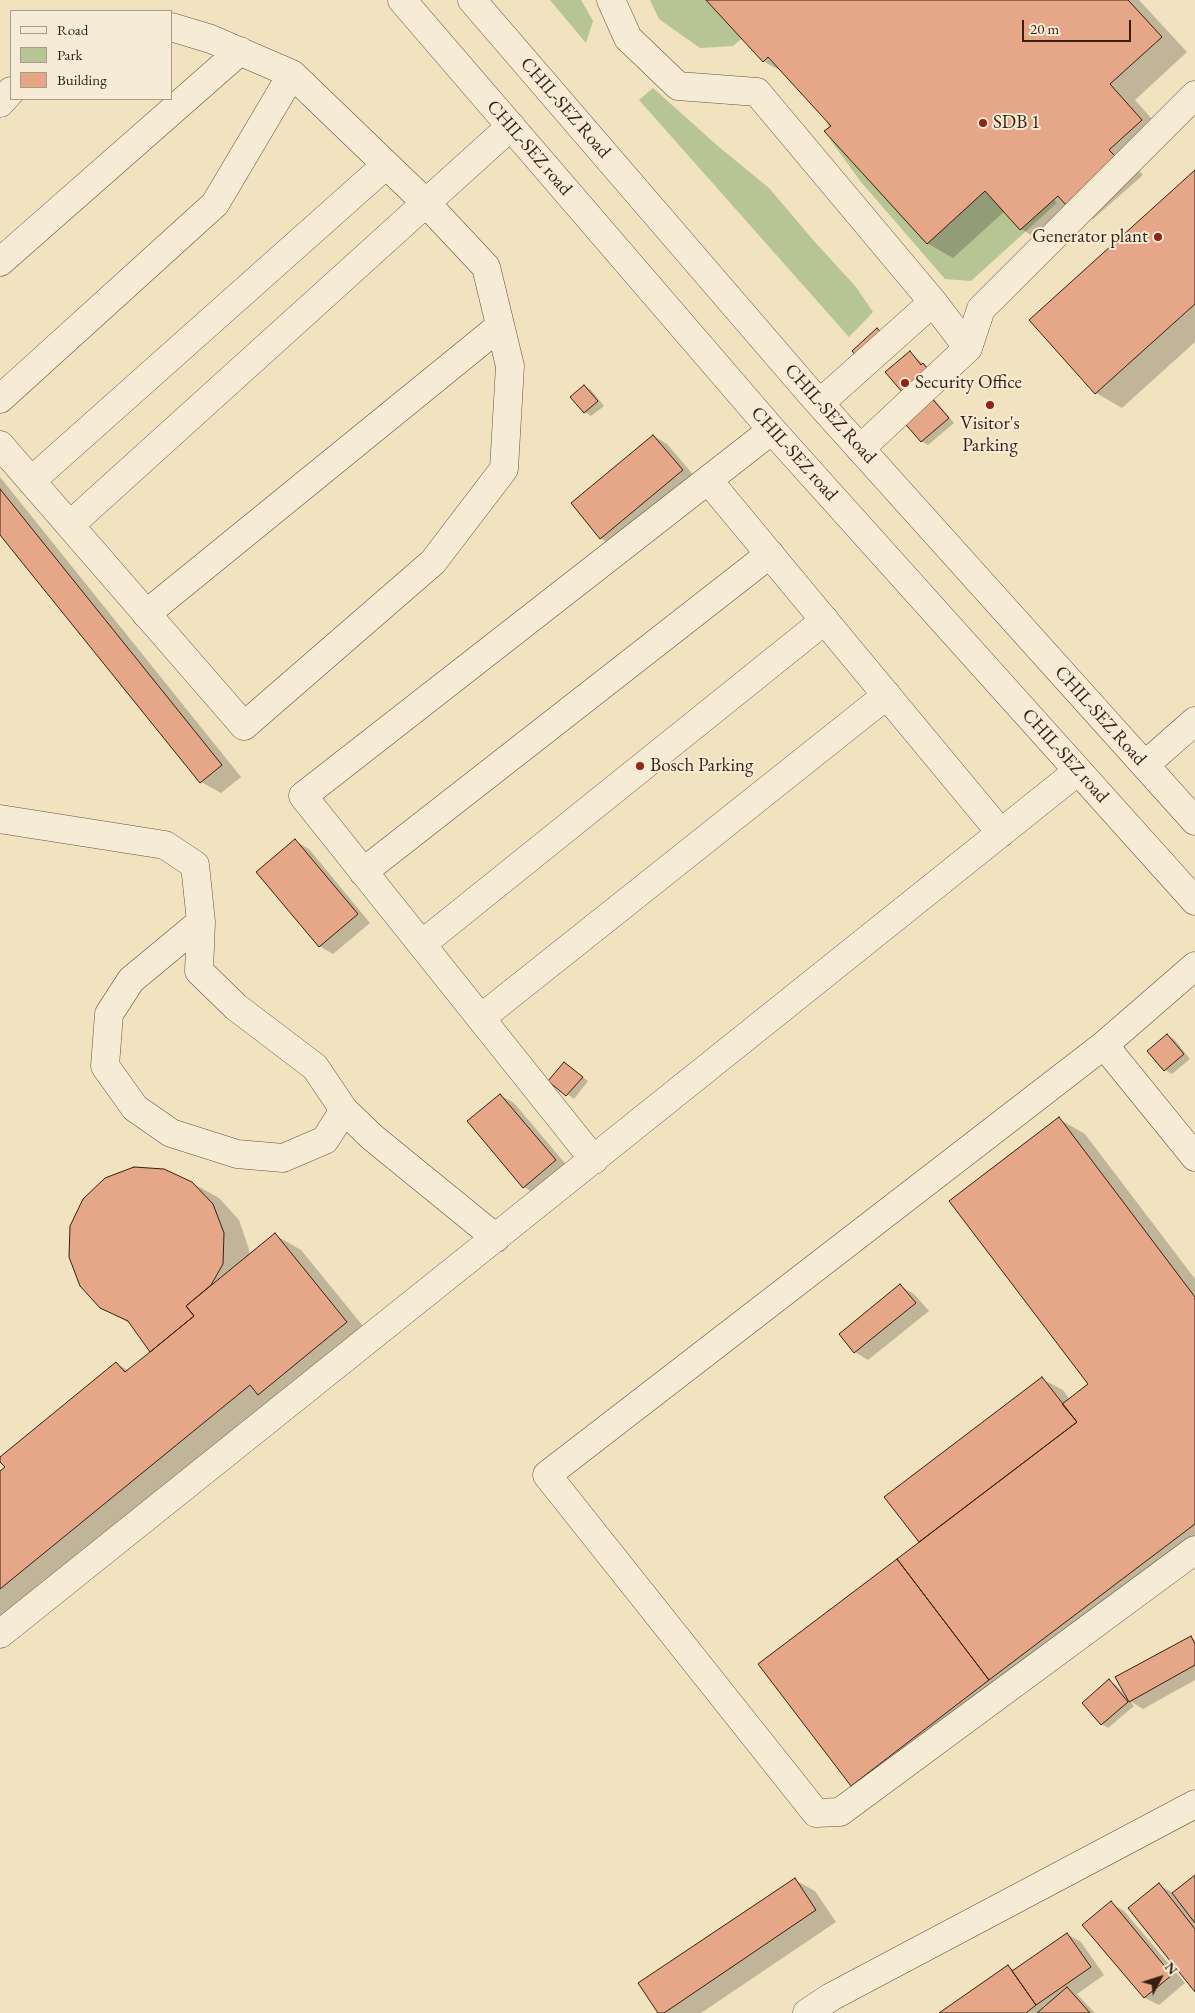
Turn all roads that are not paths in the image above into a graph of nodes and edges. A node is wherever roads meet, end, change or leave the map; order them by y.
1 (402, 0) edge
2 (472, 0) edge
3 (611, 0) edge
4 (172, 27) edge
5 (240, 51) junction
6 (292, 74) junction
7 (10, 92) edge
8 (1195, 95) edge
9 (0, 103) edge
10 (511, 126) junction
11 (386, 165) junction
12 (426, 203) junction
13 (0, 262) edge
14 (933, 302) junction
15 (500, 326) junction
16 (968, 348) junction
17 (0, 399) edge
18 (820, 403) junction
19 (772, 430) junction
20 (0, 445) edge
21 (860, 448) junction
22 (708, 480) junction
23 (31, 481) junction
24 (70, 525) junction
25 (770, 554) junction
26 (146, 614) junction
27 (825, 620) junction
28 (887, 695) junction
29 (1195, 721) edge
30 (1145, 766) junction
31 (1078, 771) junction
32 (0, 819) edge
33 (1195, 821) edge
34 (1001, 832) junction
35 (363, 872) junction
36 (1195, 901) edge
37 (201, 922) junction
38 (422, 944) junction
39 (1195, 966) edge
40 (481, 1018) junction
41 (1104, 1045) junction
42 (344, 1110) junction
43 (1195, 1157) edge
44 (594, 1160) junction
45 (496, 1238) junction
46 (1195, 1550) edge
47 (0, 1634) edge
48 (1195, 1804) edge
49 (807, 2013) edge

1 - 10 street, CHIL-SEZ road
2 - 18 street, CHIL-SEZ Road
3 - 14 street
4 - 5 street
5 - 6 street
5 - 13 street
6 - 11 street
6 - 17 street
7 - 9 street
8 - 16 street
10 - 12 street
10 - 19 street, CHIL-SEZ road
11 - 12 street
11 - 23 street
12 - 15 street
12 - 24 street
14 - 16 street
14 - 18 street
15 - 26 street
15 - 26 street
16 - 21 street
18 - 21 street, CHIL-SEZ Road
19 - 22 street
19 - 31 street, CHIL-SEZ road
20 - 23 street
21 - 30 street, CHIL-SEZ Road
22 - 25 street
22 - 35 street
23 - 24 street
24 - 26 street
25 - 27 street
25 - 35 street
27 - 28 street
27 - 38 street
28 - 34 street
28 - 40 street
29 - 30 street
30 - 33 street, CHIL-SEZ Road
31 - 34 street
31 - 36 street, CHIL-SEZ road
32 - 37 street
34 - 44 street
35 - 38 street
37 - 42 street
37 - 42 street
38 - 40 street
39 - 41 street
40 - 44 street
41 - 43 street
41 - 46 street
42 - 45 street
44 - 45 street
45 - 47 street
48 - 49 street

